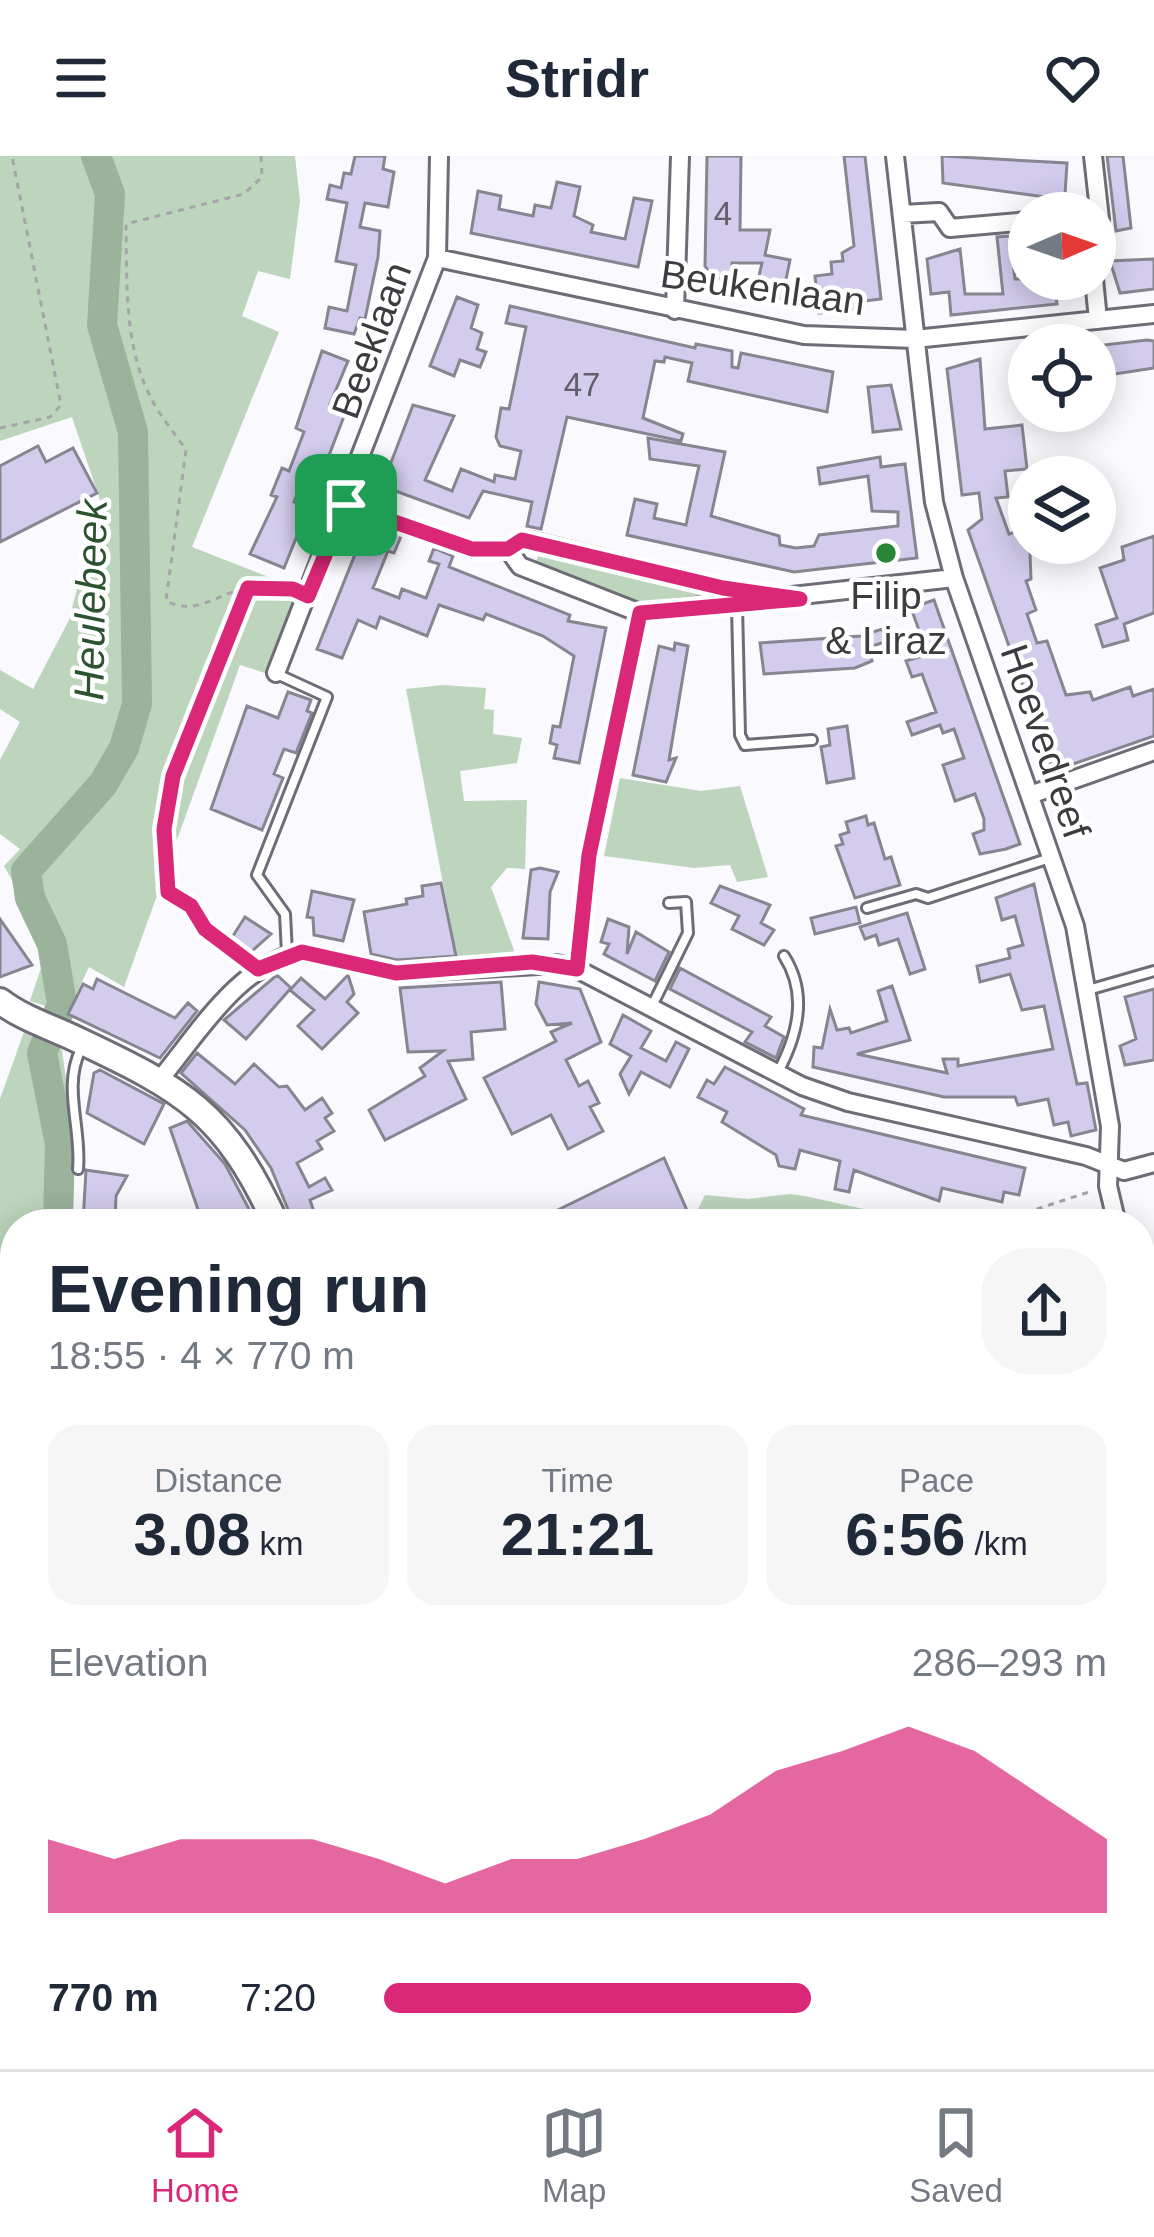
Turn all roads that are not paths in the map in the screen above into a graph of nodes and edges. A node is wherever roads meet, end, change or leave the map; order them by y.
1 (439, 156) edge
2 (680, 156) edge
3 (895, 156) edge
4 (1093, 156) edge
5 (1097, 192) edge
6 (902, 214) junction
7 (1008, 223) edge
8 (437, 258) junction
9 (1096, 300) edge
10 (675, 310) junction
11 (1154, 314) edge
12 (1098, 320) junction
13 (915, 339) junction
14 (955, 578) junction
15 (800, 599) junction
16 (737, 606) junction
17 (640, 613) junction
18 (276, 673) joint
19 (812, 740) dead end
20 (1154, 752) edge
21 (1030, 795) junction
22 (591, 845) road end
23 (1052, 857) junction
24 (669, 903) dead end
25 (867, 908) dead end
26 (287, 955) junction
27 (784, 956) dead end
28 (1154, 971) edge
29 (1087, 990) junction
30 (0, 1001) edge
31 (651, 1007) junction
32 (74, 1038) junction
33 (776, 1075) junction
34 (161, 1078) junction
35 (1154, 1162) edge
36 (1108, 1165) junction
37 (78, 1169) dead end
38 (268, 1209) edge
39 (1113, 1209) edge

1 - 8 street, Beeklaan
2 - 10 street
3 - 6 street, Hoevedreef
4 - 5 street
6 - 7 street
6 - 13 street, Hoevedreef
8 - 10 street, Beukenlaan
8 - 18 street, Beeklaan
9 - 12 street
10 - 13 street, Beukenlaan
11 - 12 street, Beukenlaan
12 - 13 street, Beukenlaan
13 - 14 street, Hoevedreef
14 - 15 street
14 - 21 street, Hoevedreef
15 - 16 street
15 - 17 street
16 - 17 street
16 - 19 lane
17 - 22 street
18 - 26 lane
20 - 21 street
21 - 23 street, Hoevedreef
23 - 25 lane
23 - 29 street, Hoevedreef
24 - 31 lane
26 - 31 street
26 - 34 street
27 - 33 lane
28 - 29 lane
29 - 36 street, Hoevedreef
30 - 32 street
31 - 33 street
32 - 34 street
32 - 37 lane
33 - 36 street
34 - 38 street
35 - 36 street
36 - 39 street, Hoevedreef

